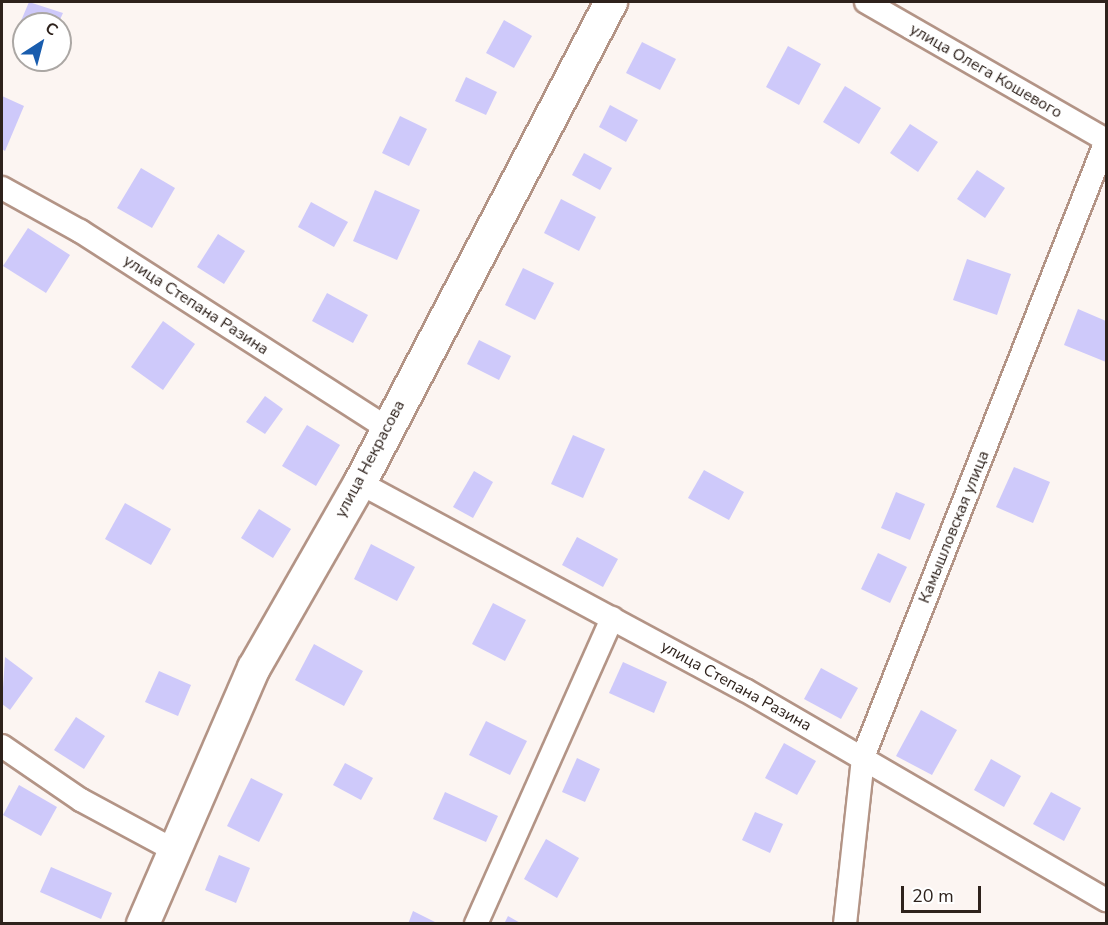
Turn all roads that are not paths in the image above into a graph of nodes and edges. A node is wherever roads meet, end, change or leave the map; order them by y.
1 (611, 2) edge
2 (866, 2) edge
3 (1107, 140) edge
4 (2, 188) edge
5 (387, 428) junction
6 (360, 483) junction
7 (612, 618) junction
8 (2, 746) edge
9 (863, 757) junction
10 (172, 849) junction
11 (1107, 900) edge
12 (143, 924) edge
13 (476, 924) edge
14 (845, 924) edge

1 - 5 street, улица Некрасова
2 - 3 street, улица Олега Кошевого
3 - 9 street, Камышловская улица
4 - 5 street, улица Степана Разина
5 - 6 street, улица Некрасова
6 - 7 street, улица Степана Разина
6 - 10 street, улица Некрасова
7 - 9 street, улица Степана Разина
7 - 13 street
8 - 10 street
9 - 11 street, улица Степана Разина
9 - 14 street, Камышловская улица
10 - 12 street, улица Некрасова

